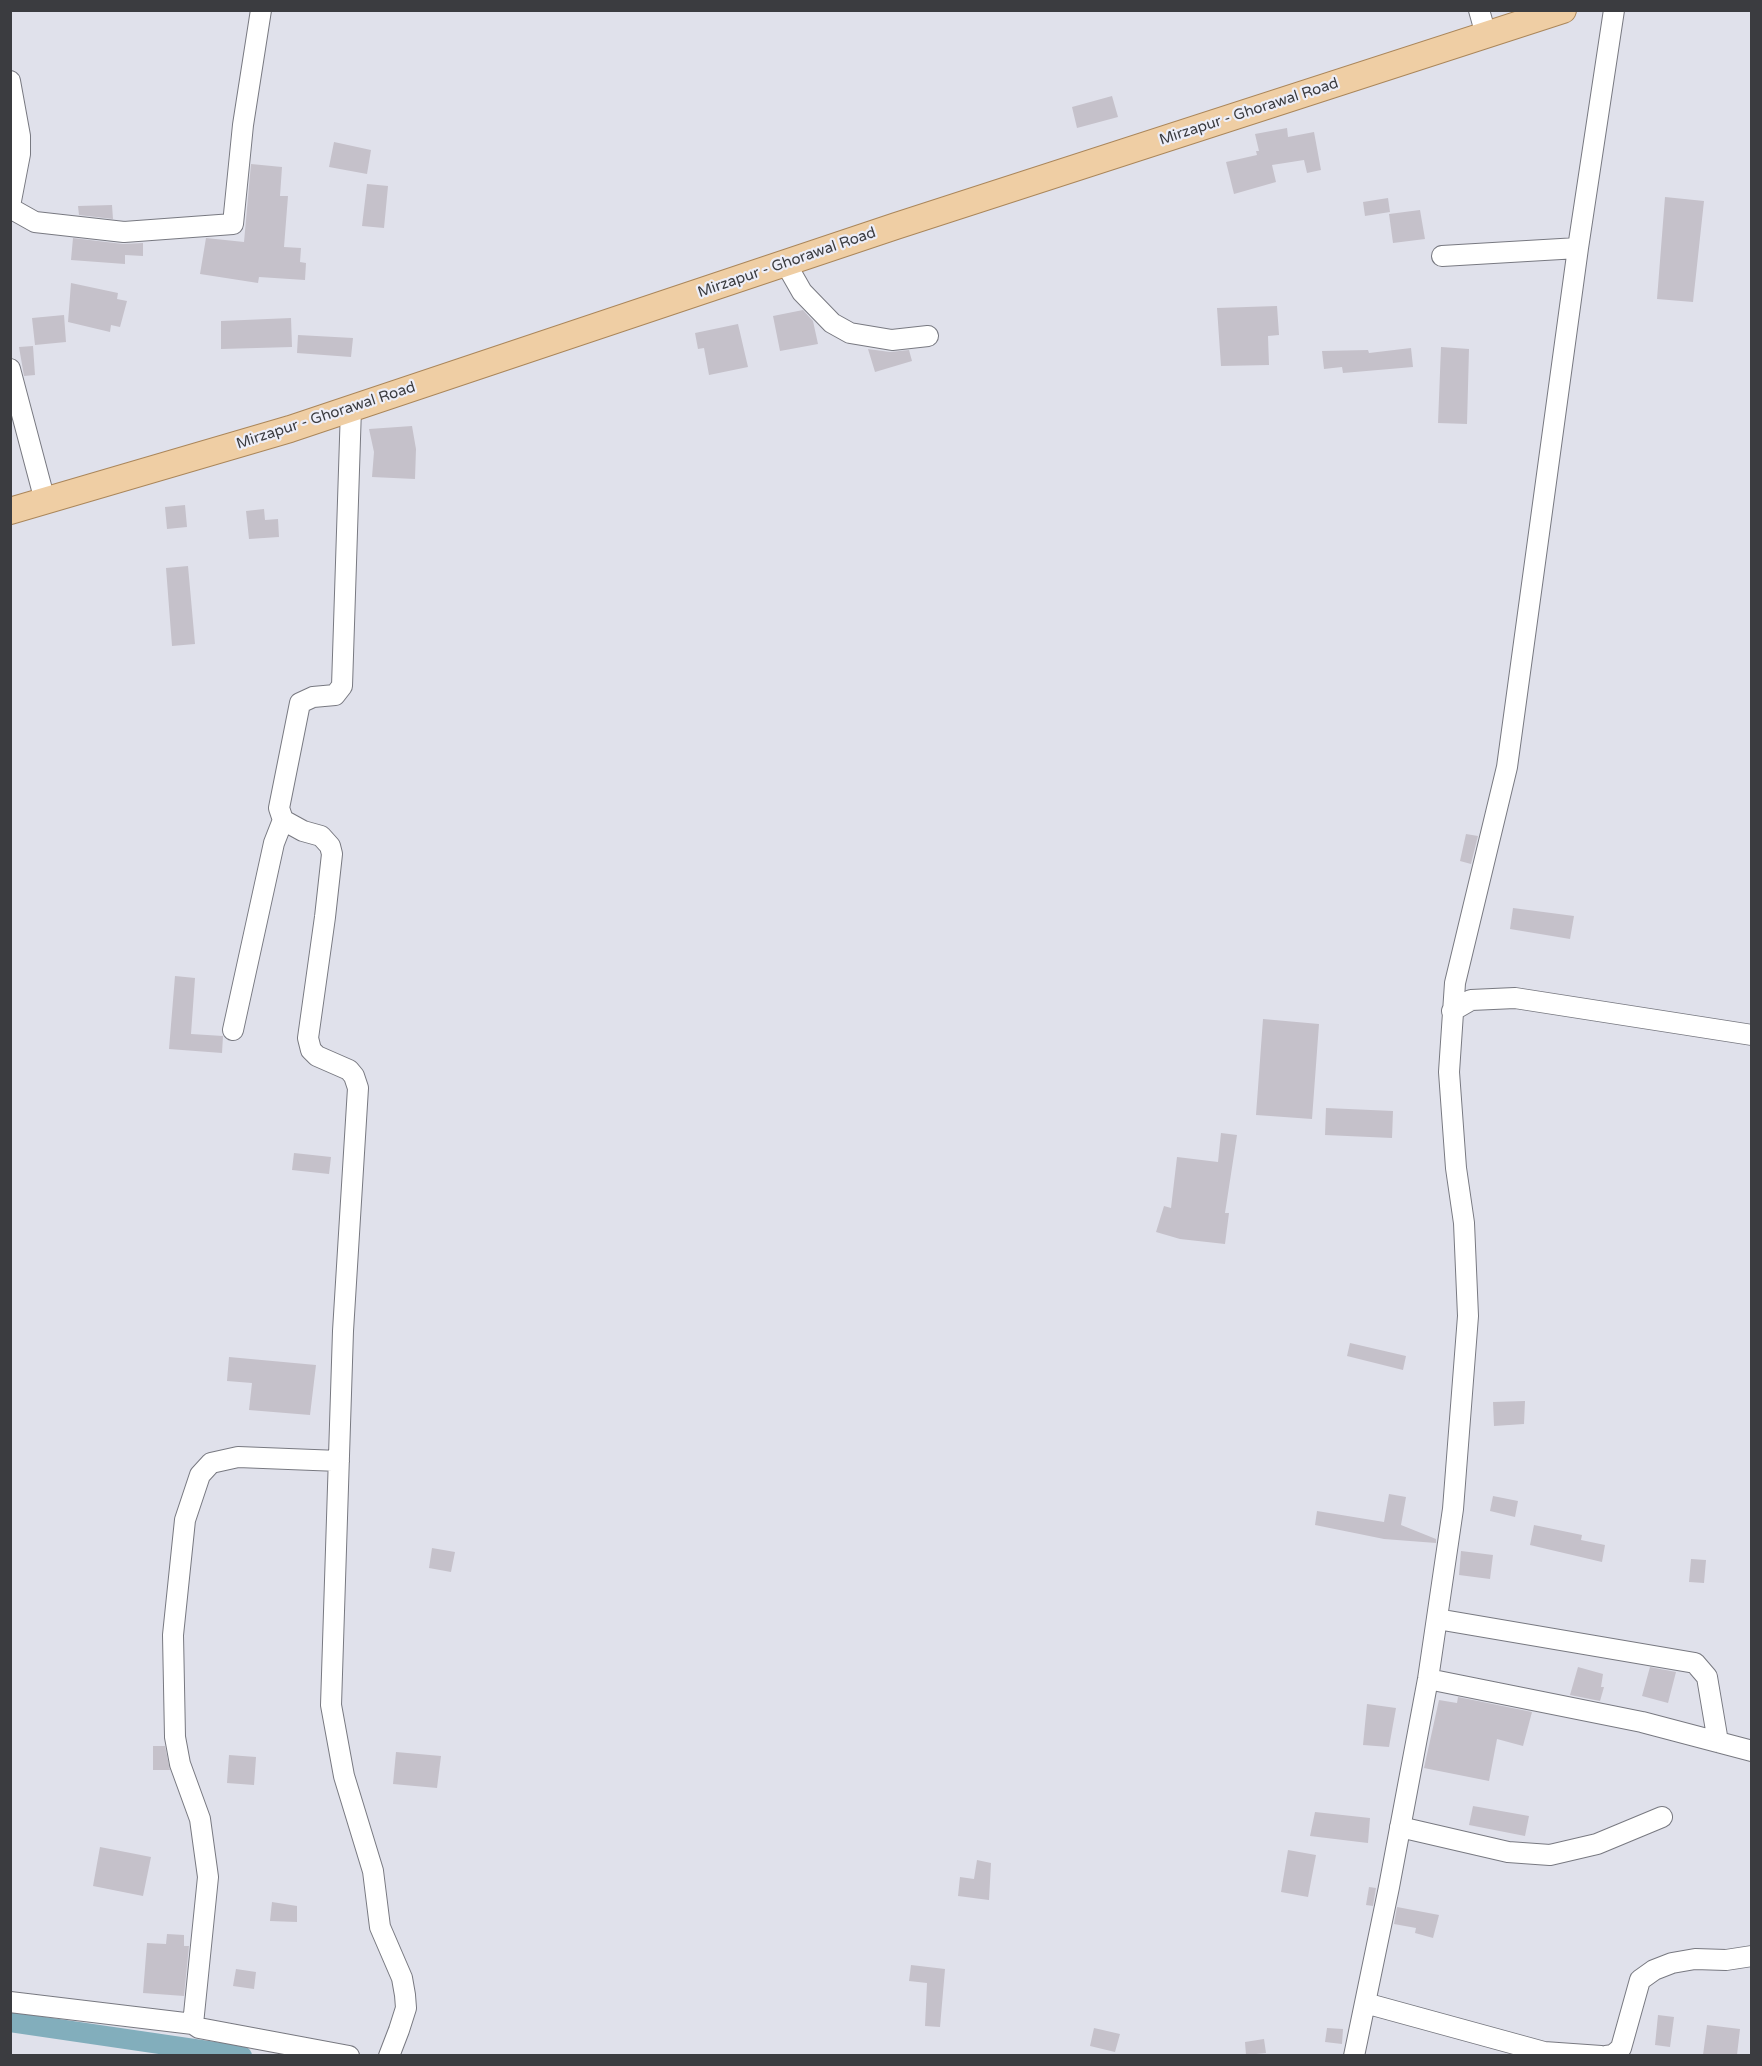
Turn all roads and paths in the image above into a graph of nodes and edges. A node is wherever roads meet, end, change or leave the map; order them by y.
1 (261, 10) edge
2 (1479, 10) edge
3 (1563, 10) edge
4 (1614, 10) edge
5 (1486, 35) junction
6 (10, 81) edge
7 (10, 207) edge
8 (1578, 248) junction
9 (1442, 256) dead end
10 (786, 264) junction
11 (928, 336) dead end
12 (10, 369) edge
13 (351, 408) junction
14 (45, 501) junction
15 (10, 511) edge
16 (283, 820) junction
17 (1452, 1011) junction
18 (233, 1029) dead end
19 (1752, 1035) edge
20 (339, 1461) junction
21 (1437, 1619) junction
22 (1428, 1679) junction
23 (1718, 1742) junction
24 (1752, 1751) edge
25 (1662, 1817) dead end
26 (1400, 1827) junction
27 (1752, 1956) edge
28 (10, 2002) edge
29 (1365, 2003) junction
30 (193, 2024) junction
31 (349, 2055) edge
32 (388, 2055) edge
33 (1353, 2055) edge
34 (1601, 2055) edge
35 (1606, 2055) edge

1 - 7 street
2 - 5 street
3 - 5 main road, Mirzapur - Ghorawal Road
4 - 8 street
5 - 10 main road, Mirzapur - Ghorawal Road
6 - 7 street
8 - 9 street
8 - 17 street
10 - 11 street
10 - 13 main road, Mirzapur - Ghorawal Road
12 - 14 street
13 - 14 main road, Mirzapur - Ghorawal Road
13 - 16 street
14 - 15 main road, Mirzapur - Ghorawal Road
16 - 18 street
16 - 20 street
17 - 19 street
17 - 21 street
20 - 30 street
20 - 32 street
21 - 22 street
21 - 23 street
22 - 23 street
22 - 26 street
23 - 24 street
25 - 26 street
26 - 29 street
27 - 35 street
28 - 30 street
29 - 33 street
29 - 34 street
30 - 31 street

